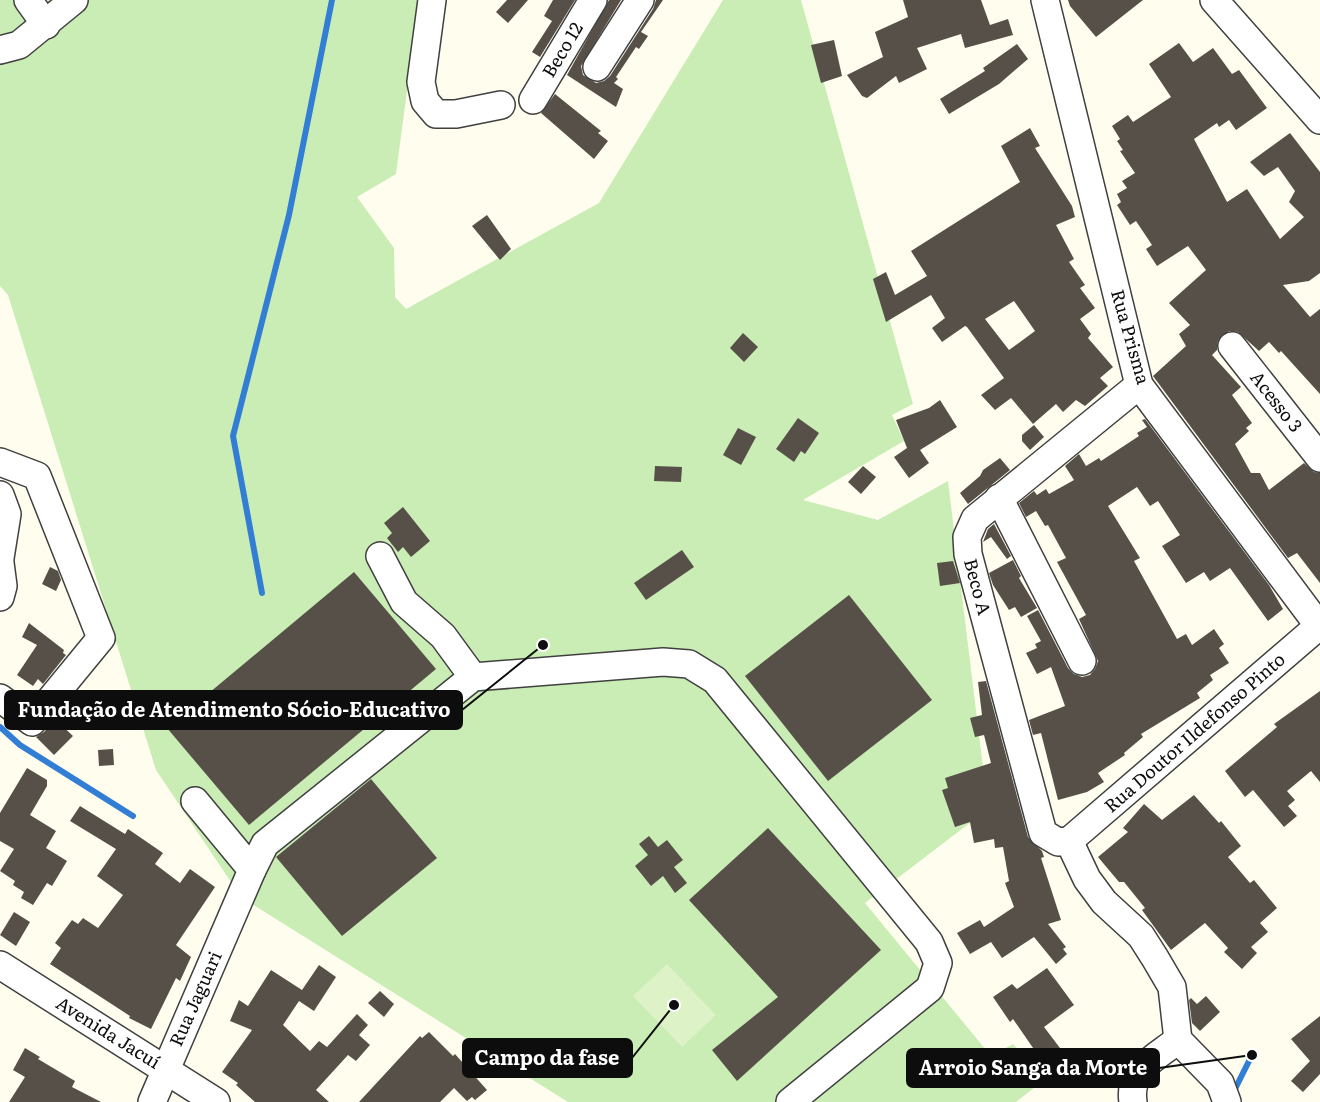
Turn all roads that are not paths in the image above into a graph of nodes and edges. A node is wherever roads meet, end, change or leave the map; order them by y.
1 (28, 0) edge
2 (74, 0) edge
3 (432, 0) edge
4 (593, 0) edge
5 (640, 0) edge
6 (1045, 0) edge
7 (1214, 0) edge
8 (46, 25) junction
9 (0, 50) edge
10 (597, 67) dead end
11 (533, 100) dead end
12 (501, 105) dead end
13 (1319, 116) edge
14 (1232, 345) dead end
15 (1139, 384) junction
16 (1320, 458) edge
17 (0, 462) edge
18 (0, 495) edge
19 (999, 498) junction
20 (380, 556) dead end
21 (0, 558) edge
22 (0, 563) edge
23 (0, 597) edge
24 (1319, 626) edge
25 (1082, 661) dead end
26 (473, 677) junction
27 (0, 698) edge
28 (195, 801) dead end
29 (1069, 841) junction
30 (252, 870) junction
31 (0, 965) edge
32 (1178, 1040) junction
33 (165, 1069) junction
34 (153, 1102) edge
35 (216, 1102) edge
36 (790, 1102) edge
37 (1133, 1102) edge
38 (1227, 1102) edge

1 - 8 street
2 - 8 street
3 - 12 street
4 - 11 street, Beco 12
5 - 10 street
6 - 15 street, Rua Prisma
7 - 13 street
8 - 9 street
14 - 16 street, Acesso 3
15 - 19 street, Beco A
15 - 24 street, Rua Prisma
17 - 27 street
18 - 21 street
19 - 25 street
19 - 29 street, Beco A
20 - 26 street
22 - 23 street
24 - 29 street, Rua Doutor Ildefonso Pinto
26 - 30 street, Rua Jaguari
26 - 36 street
28 - 30 street
29 - 32 street
30 - 33 street, Rua Jaguari
31 - 33 street, Avenida Jacuí
32 - 37 street
32 - 38 street
33 - 34 street, Rua Jaguari
33 - 35 street, Avenida Jacuí

